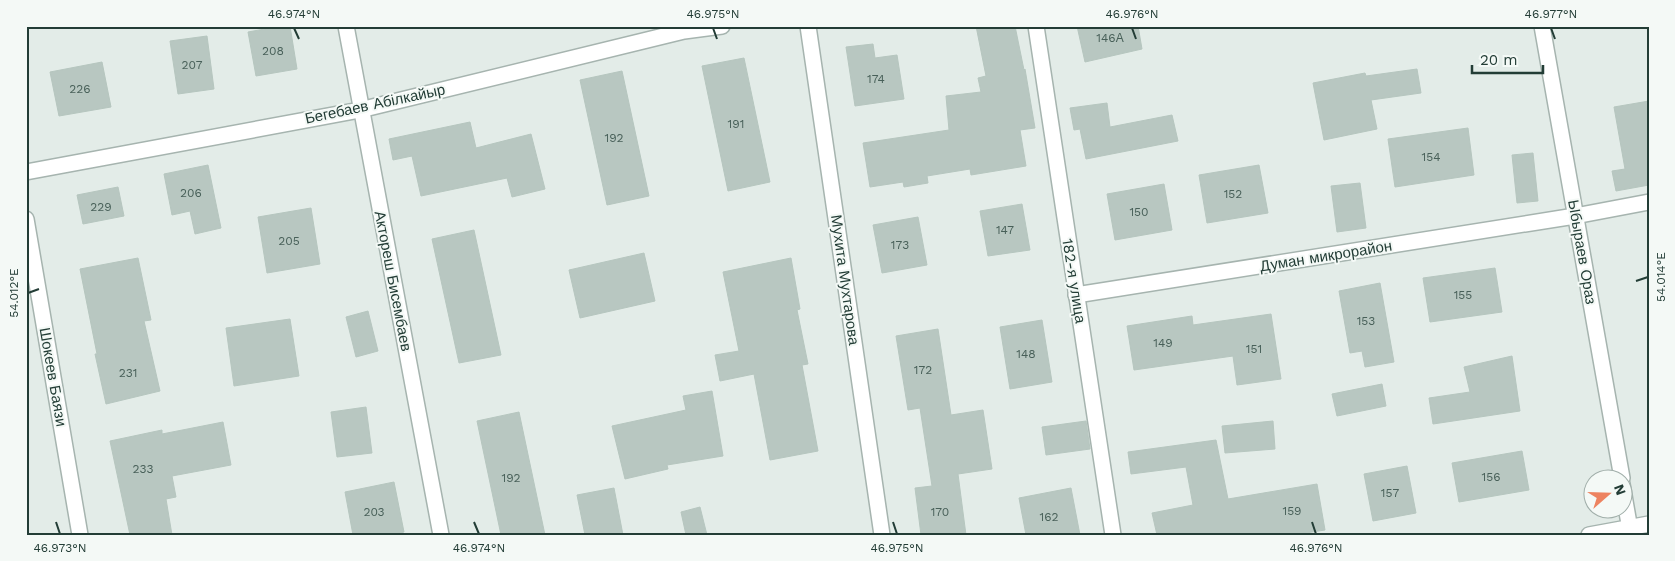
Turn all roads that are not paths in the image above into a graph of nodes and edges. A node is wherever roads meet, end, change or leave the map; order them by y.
1 (346, 26) edge
2 (722, 26) edge
3 (808, 26) edge
4 (1036, 26) edge
5 (1542, 26) edge
6 (360, 110) junction
7 (26, 172) edge
8 (1649, 202) edge
9 (1576, 216) junction
10 (26, 219) edge
11 (1076, 295) junction
12 (1620, 468) edge
13 (1629, 518) edge
14 (1649, 524) edge
15 (1631, 531) edge
16 (80, 535) edge
17 (441, 535) edge
18 (882, 535) edge
19 (1113, 535) edge
20 (1589, 535) edge

1 - 6 street, Актореш Бисембаев
2 - 6 street, Бегебаев Абілкайыр
3 - 18 street, Мухита Мухтарова
4 - 11 street, 182-я улица
5 - 9 street, Ыбыраев Ораз
6 - 7 street, Бегебаев Абілкайыр
6 - 17 street, Актореш Бисембаев
8 - 9 street, Думан микрорайон
9 - 11 street, Думан микрорайон
9 - 12 street, Ыбыраев Ораз
10 - 16 street, Шокеев Баязи
11 - 19 street, 182-я улица
13 - 15 street
14 - 15 street
15 - 20 street

